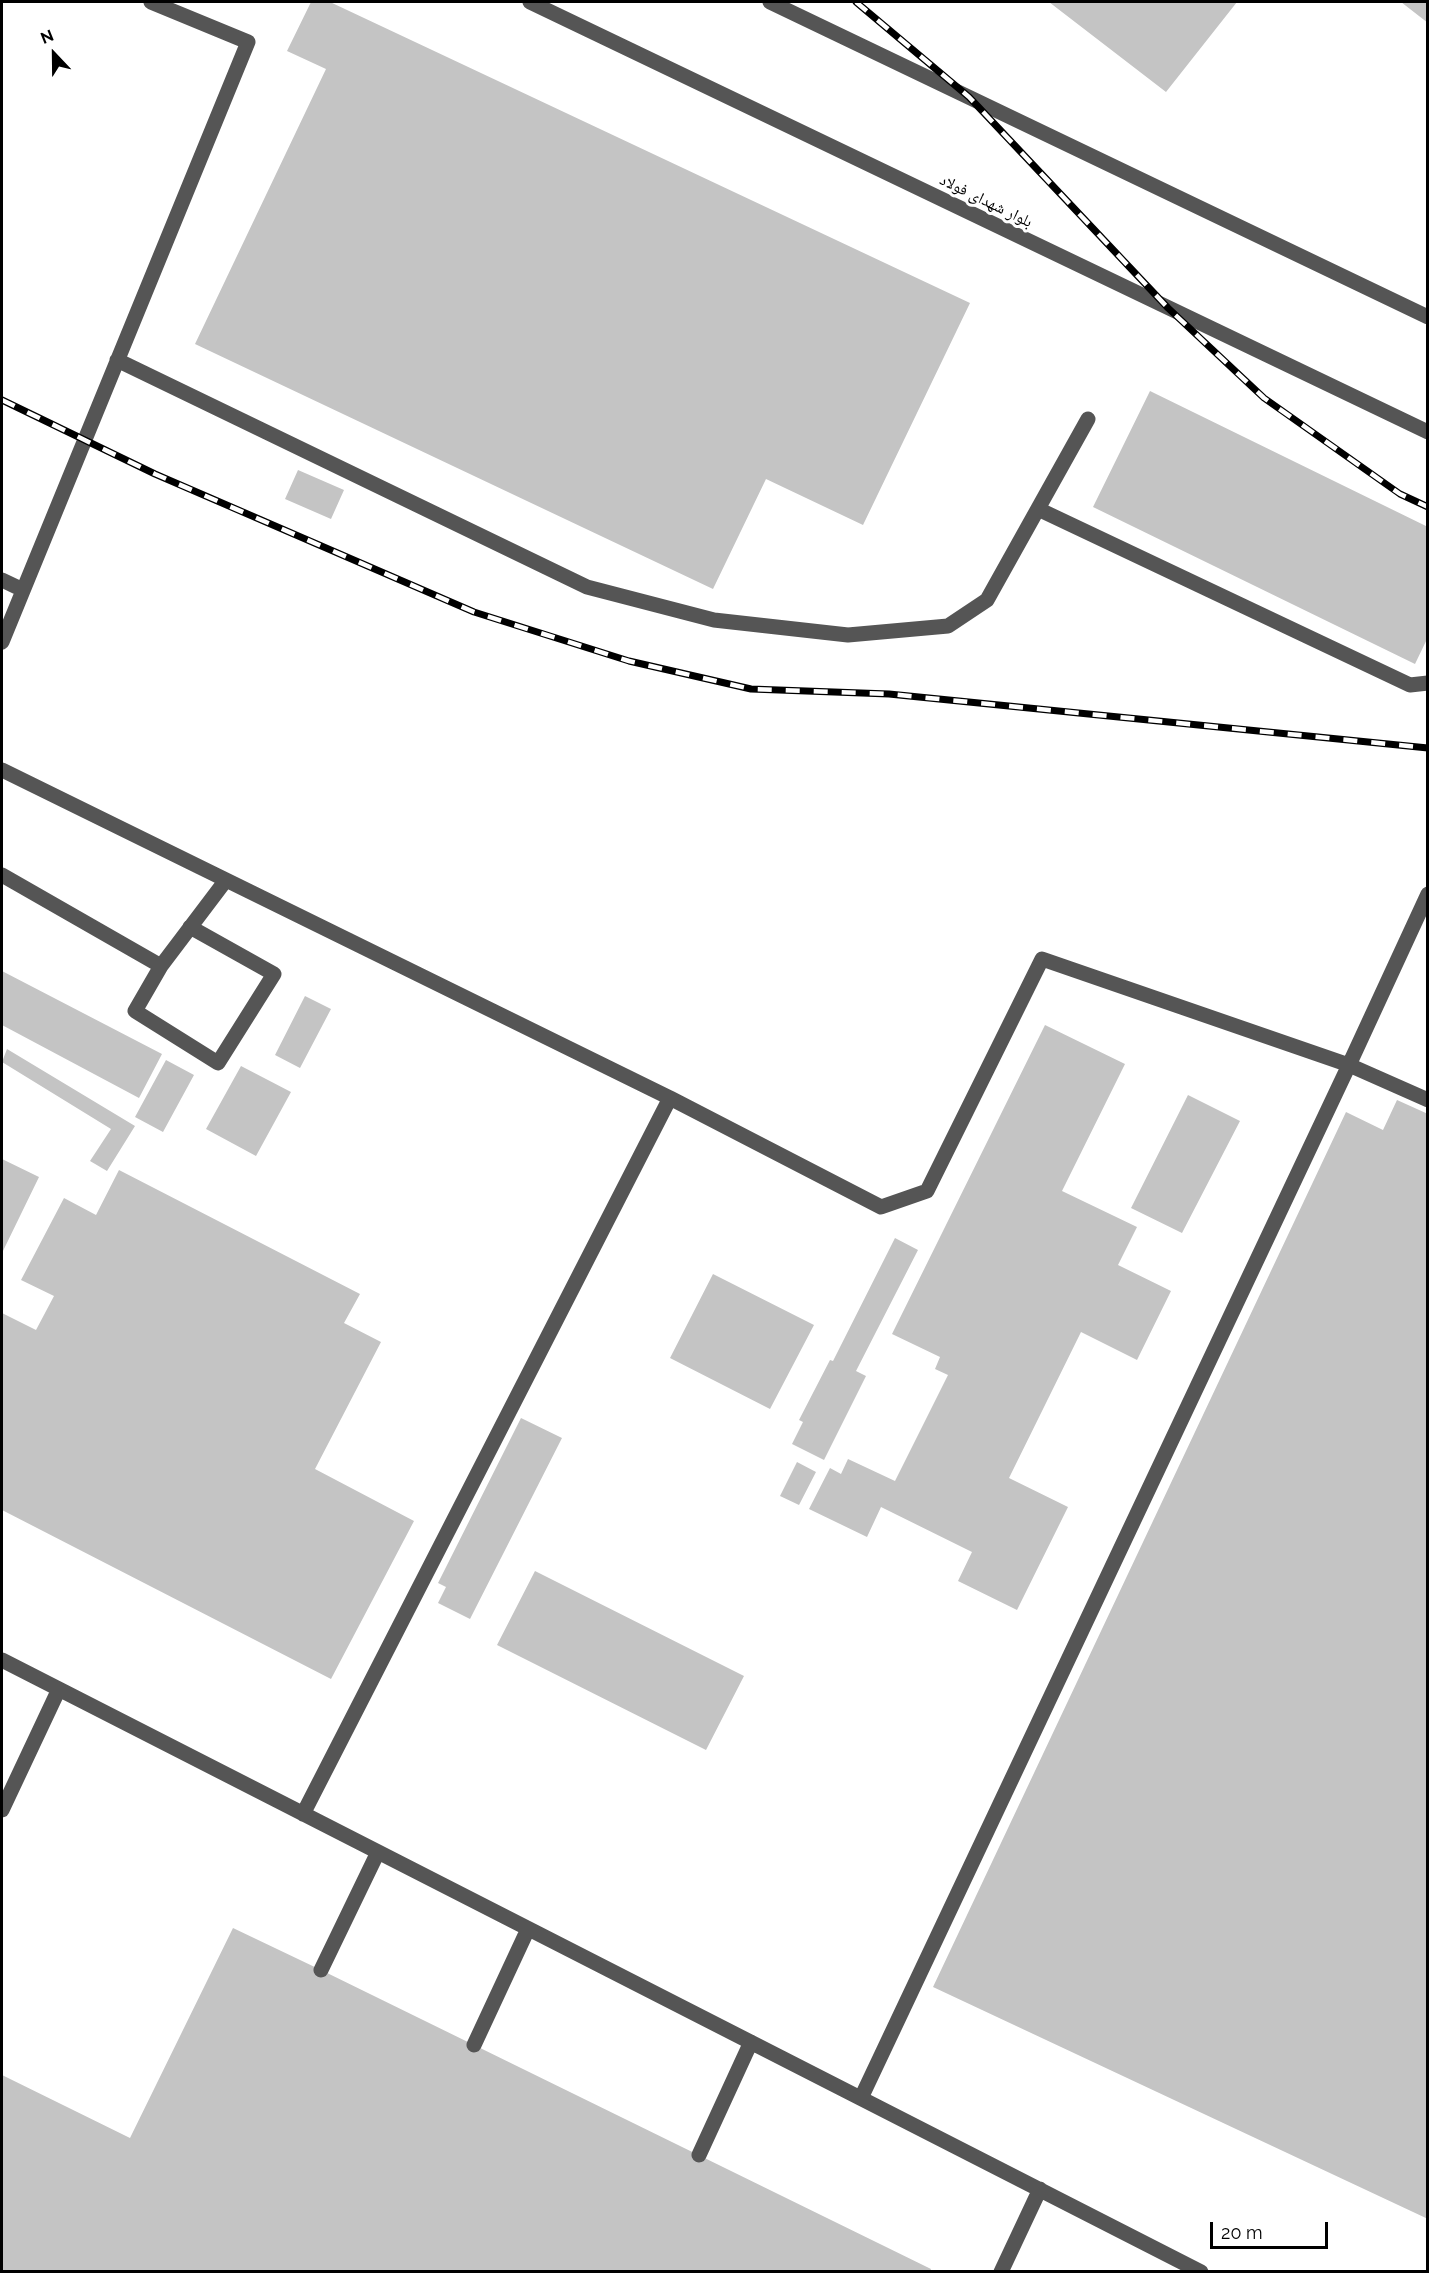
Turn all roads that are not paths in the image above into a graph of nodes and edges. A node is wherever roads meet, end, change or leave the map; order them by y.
1 (152, 2) edge
2 (530, 2) edge
3 (770, 2) edge
4 (1428, 317) edge
5 (117, 360) junction
6 (1088, 419) dead end
7 (1428, 432) edge
8 (1038, 509) junction
9 (2, 580) edge
10 (23, 590) junction
11 (2, 642) edge
12 (1428, 683) edge
13 (2, 770) edge
14 (2, 875) edge
15 (226, 880) junction
16 (1428, 894) edge
17 (190, 927) junction
18 (161, 966) junction
19 (1349, 1065) junction
20 (670, 1098) junction
21 (1428, 1100) edge
22 (2, 1660) edge
23 (59, 1689) junction
24 (2, 1810) edge
25 (303, 1814) junction
26 (378, 1852) junction
27 (528, 1929) junction
28 (321, 1970) dead end
29 (751, 2042) junction
30 (474, 2045) dead end
31 (861, 2098) junction
32 (699, 2155) dead end
33 (1040, 2189) junction
34 (1001, 2271) edge
35 (1201, 2271) edge

1 - 5 street
2 - 7 street, بلوار شهدای فولاد
3 - 4 street
5 - 8 street
5 - 10 street
6 - 8 street
8 - 12 street
9 - 10 street
10 - 11 street
13 - 15 street
14 - 18 street
15 - 17 street
15 - 20 street
16 - 19 street
17 - 18 street
17 - 18 street
19 - 20 street
19 - 21 street
19 - 31 street
20 - 25 street
22 - 23 street
23 - 24 street
23 - 25 street
25 - 26 street
26 - 27 street
26 - 28 street
27 - 29 street
27 - 30 street
29 - 31 street
29 - 32 street
31 - 33 street
33 - 34 street
33 - 35 street

